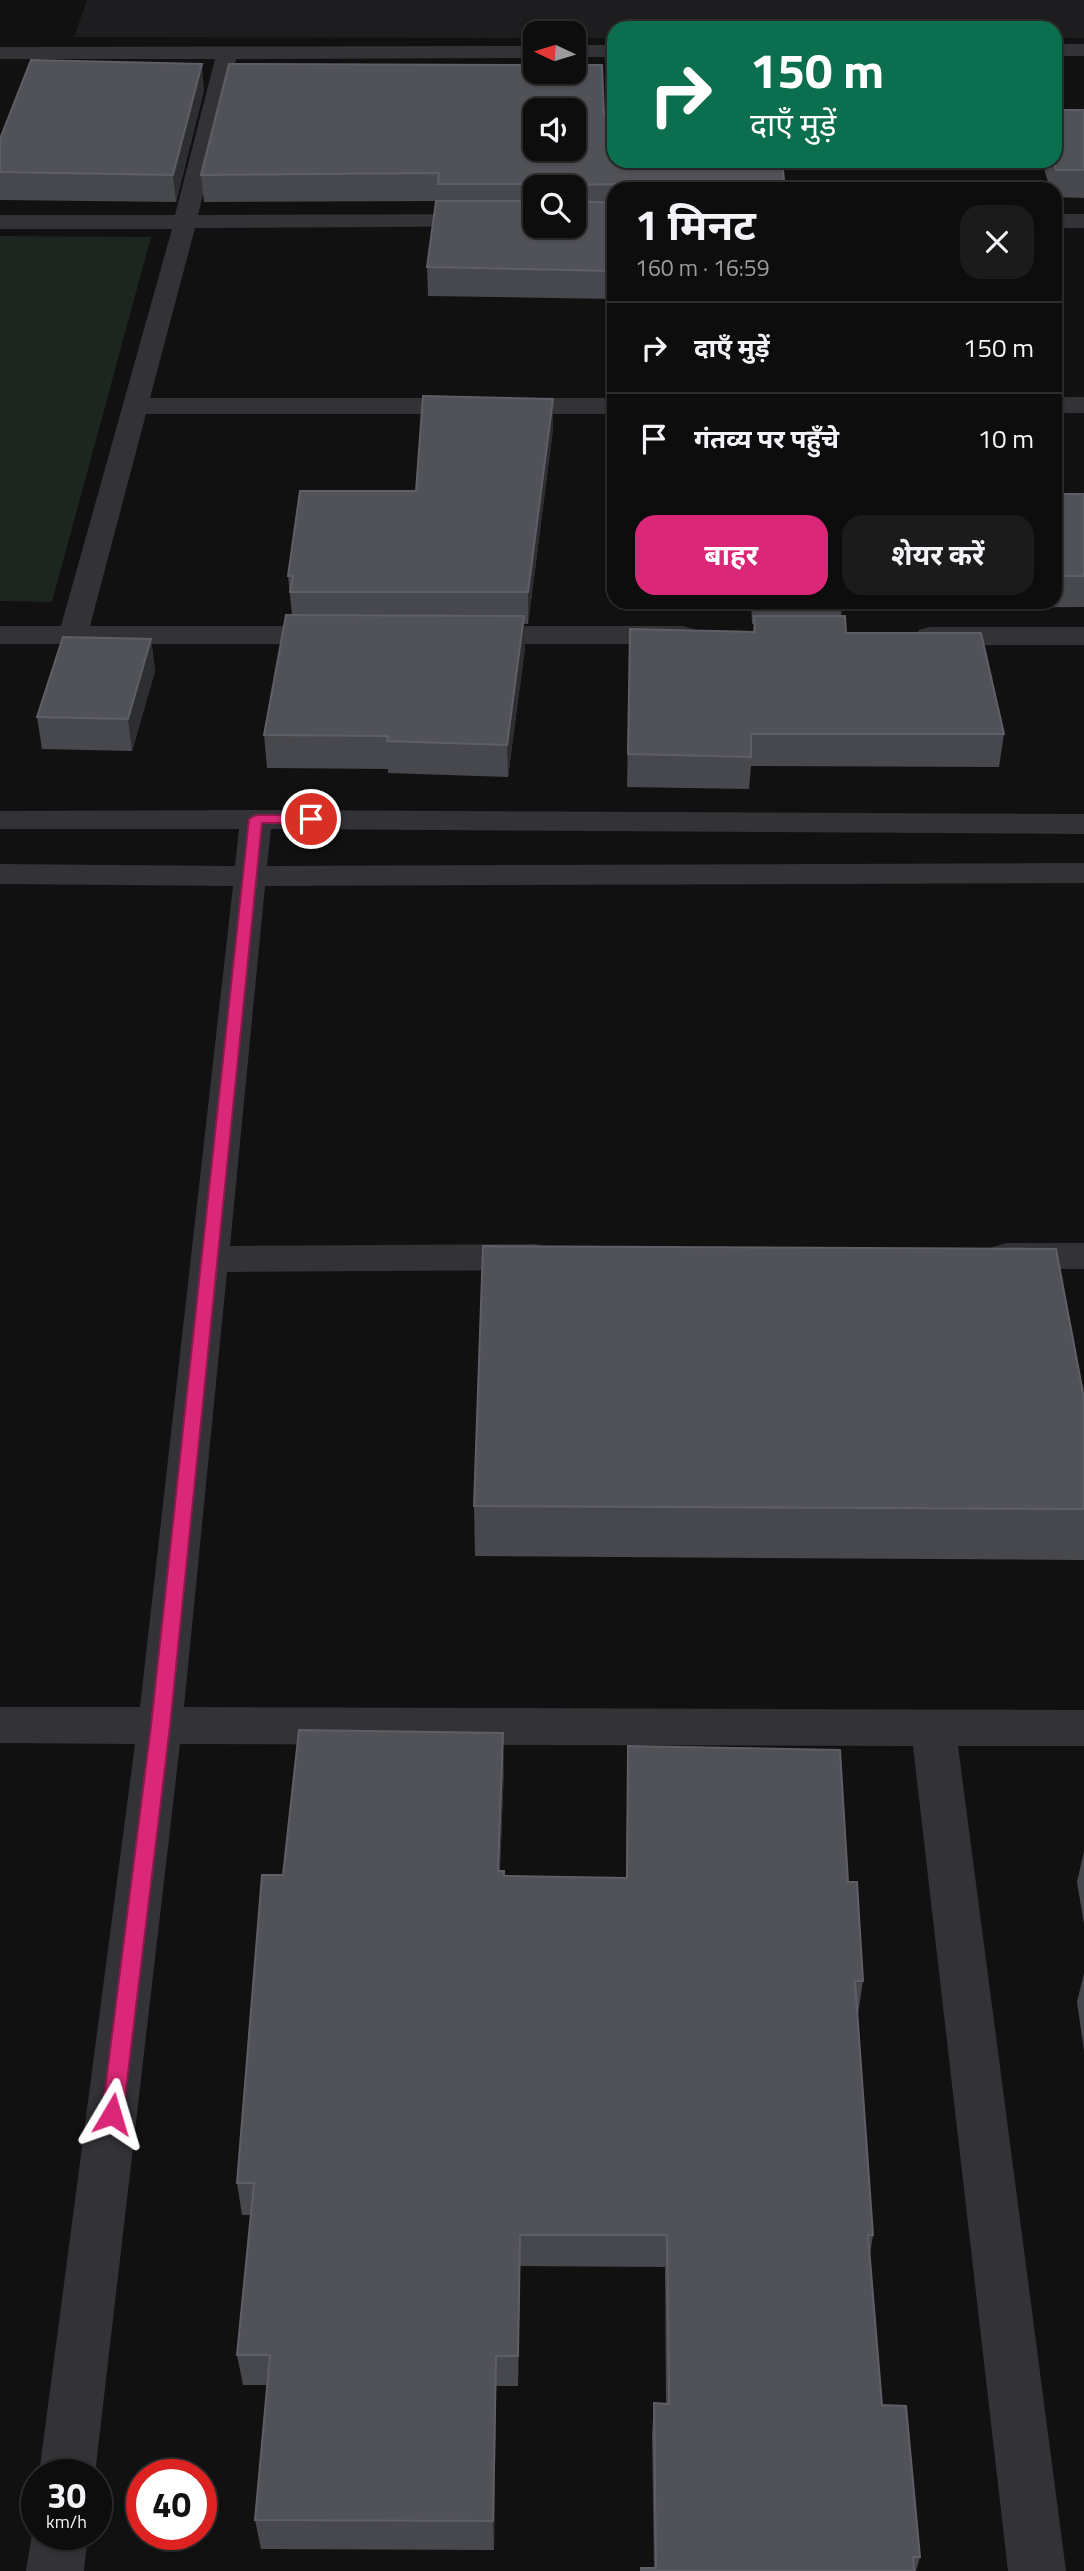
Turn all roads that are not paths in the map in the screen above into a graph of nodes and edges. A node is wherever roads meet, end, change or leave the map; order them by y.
1 (1062, 50) edge
2 (1084, 50) edge
3 (586, 51) edge
4 (607, 51) edge
5 (227, 52) junction
6 (523, 52) edge
7 (0, 53) edge
8 (523, 221) edge
9 (1062, 221) edge
10 (1084, 221) edge
11 (0, 222) edge
12 (185, 222) junction
13 (607, 405) edge
14 (1062, 405) edge
15 (1084, 405) edge
16 (135, 406) junction
17 (0, 635) edge
18 (73, 635) junction
19 (364, 635) edge
20 (447, 635) edge
21 (710, 635) edge
22 (904, 636) edge
23 (1084, 636) edge
24 (256, 819) junction
25 (0, 820) edge
26 (1084, 824) edge
27 (1084, 873) edge
28 (0, 874) edge
29 (248, 876) junction
30 (973, 1256) edge
31 (1084, 1256) edge
32 (572, 1257) edge
33 (209, 1259) junction
34 (0, 1726) edge
35 (160, 1726) junction
36 (933, 1728) junction
37 (1084, 1728) edge
38 (69, 2459) edge
39 (58, 2550) edge
40 (55, 2571) edge
41 (1037, 2571) edge

1 - 2 street
3 - 4 street
5 - 6 street
5 - 7 street
5 - 12 street
8 - 12 street
9 - 10 street
11 - 12 street
12 - 16 street
13 - 16 street
14 - 15 street
16 - 18 street
17 - 18 street
18 - 19 street
20 - 21 street
22 - 23 street
24 - 25 street
24 - 26 street
24 - 29 street
27 - 29 street
28 - 29 street
29 - 33 street
30 - 31 street
32 - 33 street
33 - 35 street
34 - 35 street
35 - 36 street
35 - 38 street
36 - 37 street
36 - 41 street
39 - 40 street

